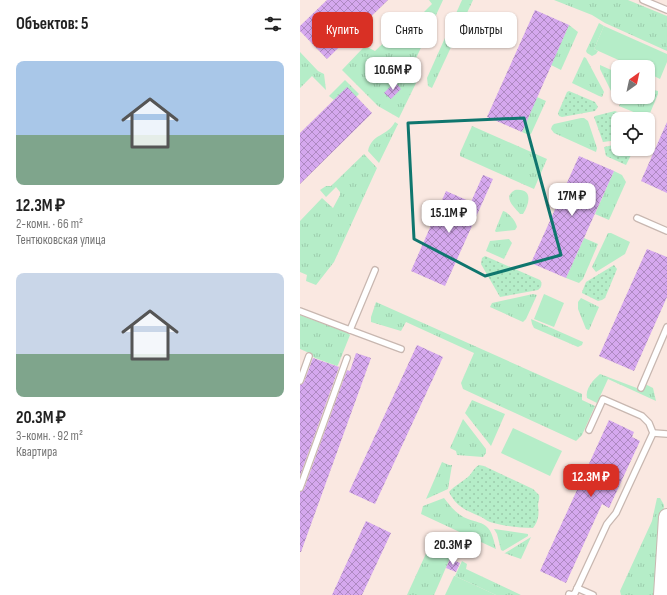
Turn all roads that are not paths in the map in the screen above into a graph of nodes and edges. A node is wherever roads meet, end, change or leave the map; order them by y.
1 (643, 0) edge
2 (667, 10) edge
3 (637, 218) dead end
4 (667, 231) edge
5 (375, 270) dead end
6 (300, 311) edge
7 (667, 327) edge
8 (350, 330) junction
9 (402, 348) dead end
10 (309, 356) dead end
11 (347, 358) dead end
12 (300, 381) edge
13 (641, 388) dead end
14 (589, 430) dead end
15 (653, 433) junction
16 (667, 434) edge
17 (300, 488) edge
18 (667, 517) edge
19 (577, 588) junction
20 (569, 594) dead end
21 (592, 595) edge
22 (662, 595) edge

1 - 2 lane
3 - 4 lane
5 - 8 lane
6 - 8 lane
7 - 13 lane
8 - 9 lane
10 - 12 lane
11 - 17 lane
14 - 15 lane
15 - 16 lane
15 - 19 lane
18 - 22 street
19 - 20 lane
19 - 21 lane

